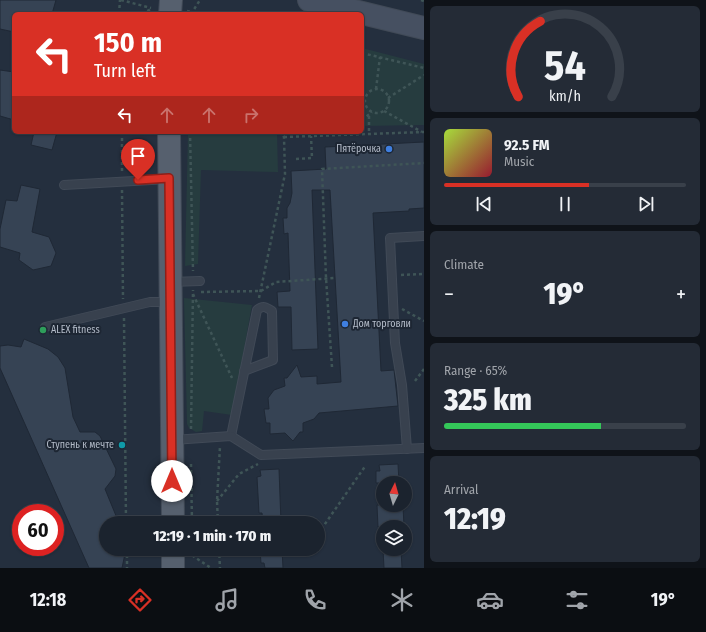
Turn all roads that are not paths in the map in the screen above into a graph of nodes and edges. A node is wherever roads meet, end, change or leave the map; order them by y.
1 (309, 0) edge
2 (424, 28) edge
3 (169, 134) edge
4 (169, 178) junction
5 (64, 185) dead end
6 (424, 236) edge
7 (197, 281) road end
8 (170, 292) junction
9 (45, 327) dead end
10 (244, 371) junction
11 (231, 436) junction
12 (182, 440) junction
13 (424, 448) edge
14 (407, 449) junction
15 (174, 516) edge
16 (173, 556) edge
17 (173, 568) edge

1 - 2 main road
3 - 4 main road
4 - 5 lane
4 - 8 main road
6 - 14 lane
7 - 8 lane
8 - 9 lane
8 - 12 main road
10 - 10 lane
10 - 11 lane
11 - 12 lane
11 - 14 lane
12 - 15 main road
13 - 14 lane
16 - 17 main road

